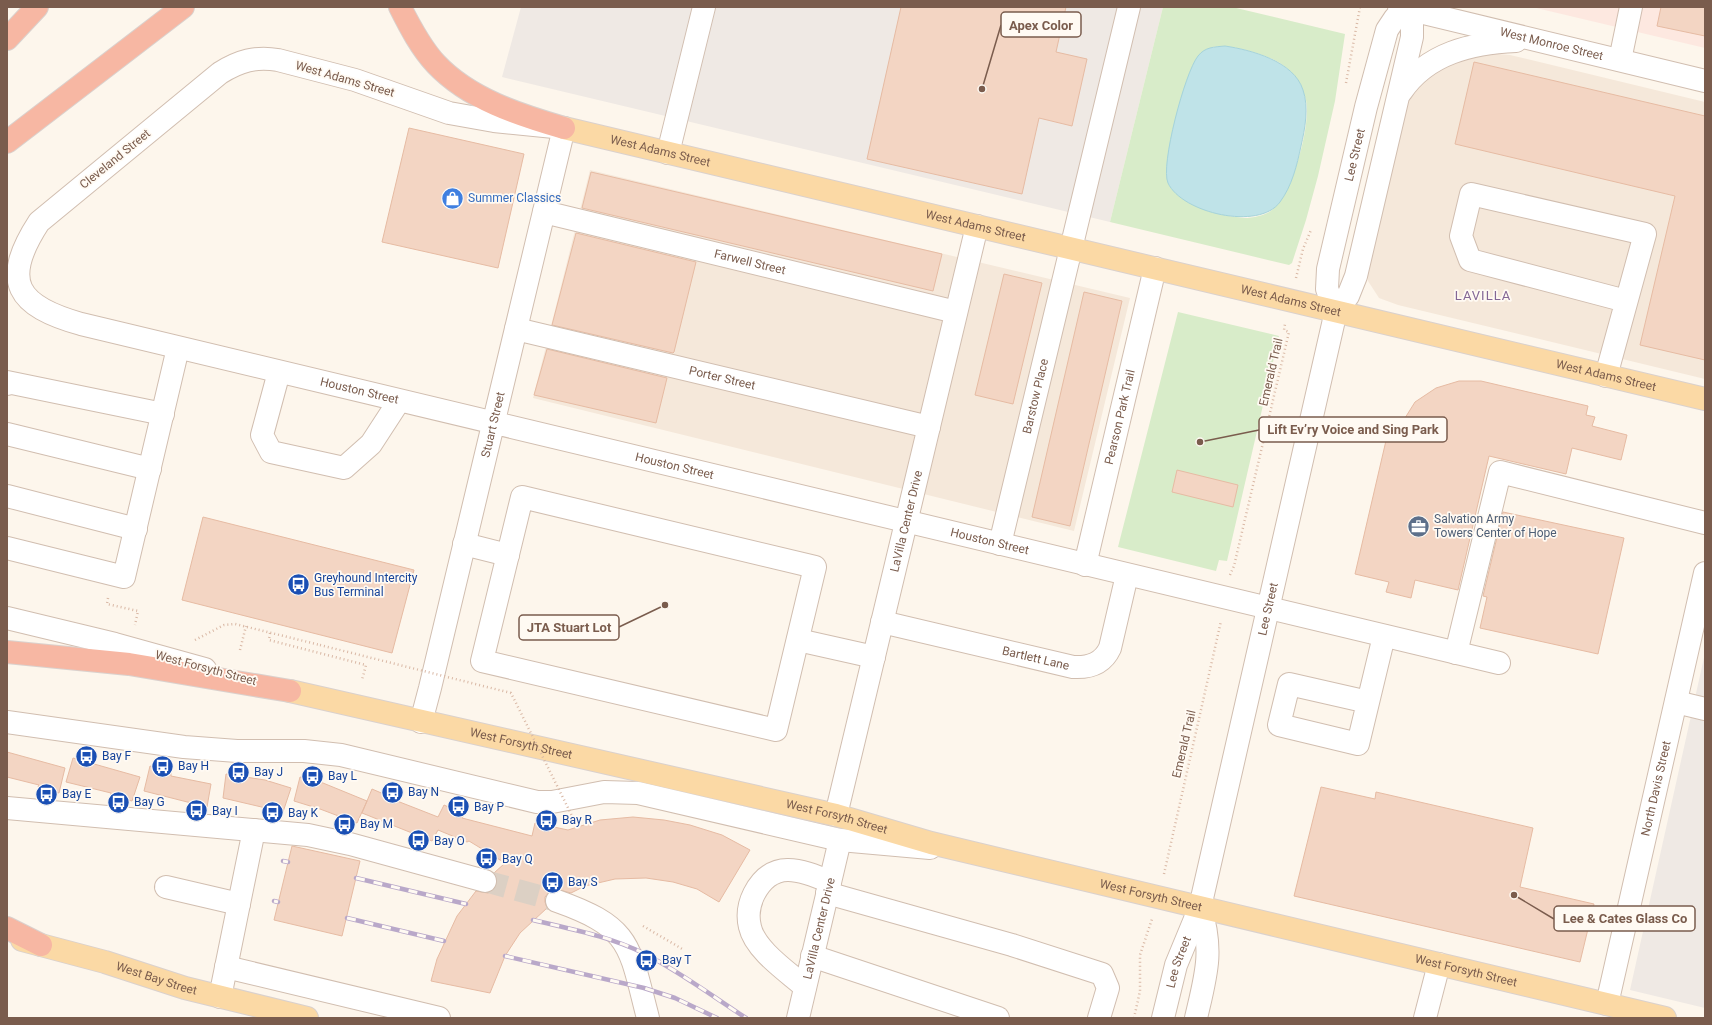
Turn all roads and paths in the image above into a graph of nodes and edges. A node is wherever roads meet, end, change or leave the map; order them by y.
1 (37, 7) edge
2 (183, 7) edge
3 (400, 7) edge
4 (704, 7) edge
5 (1129, 7) edge
6 (1360, 7) edge
7 (1631, 7) edge
8 (1407, 8) edge
9 (1356, 22) dead end
10 (7, 39) edge
11 (1537, 40) junction
12 (247, 60) joint
13 (1620, 60) junction
14 (1705, 81) edge
15 (1398, 96) junction
16 (564, 128) junction
17 (7, 142) edge
18 (668, 153) junction
19 (544, 212) junction
20 (977, 226) junction
21 (1072, 248) junction
22 (1155, 268) junction
23 (14, 282) joint
24 (1626, 301) junction
25 (956, 312) junction
26 (1336, 312) junction
27 (516, 329) junction
28 (1284, 330) dead end
29 (178, 348) junction
30 (279, 372) junction
31 (1606, 376) junction
32 (7, 384) edge
33 (1705, 399) edge
34 (399, 401) junction
35 (163, 414) junction
36 (493, 424) junction
37 (929, 427) junction
38 (7, 434) edge
39 (150, 469) junction
40 (7, 496) edge
41 (906, 522) junction
42 (1705, 522) edge
43 (136, 529) junction
44 (464, 544) junction
45 (1000, 544) junction
46 (7, 548) edge
47 (508, 555) junction
48 (1085, 565) junction
49 (1705, 573) edge
50 (1127, 575) junction
51 (1229, 578) dead end
52 (1268, 608) junction
53 (1223, 613) dead end
54 (7, 618) edge
55 (882, 622) junction
56 (246, 626) junction
57 (270, 632) junction
58 (1384, 636) junction
59 (195, 640) dead end
60 (798, 640) junction
61 (240, 650) dead end
62 (7, 652) edge
63 (1456, 653) junction
64 (874, 657) junction
65 (1499, 663) dead end
66 (362, 680) dead end
67 (290, 691) junction
68 (1368, 702) dead end
69 (1676, 702) junction
70 (1705, 709) edge
71 (7, 722) edge
72 (421, 722) junction
73 (7, 808) edge
74 (836, 816) junction
75 (577, 826) dead end
76 (254, 830) junction
77 (840, 840) junction
78 (957, 850) junction
79 (1163, 879) dead end
80 (485, 881) tunnel mouth
81 (166, 887) dead end
82 (829, 888) junction
83 (557, 901) tunnel mouth
84 (239, 904) junction
85 (1200, 907) junction
86 (1151, 924) dead end
87 (7, 928) edge
88 (645, 928) dead end
89 (7, 936) edge
90 (42, 945) junction
91 (684, 950) dead end
92 (812, 956) junction
93 (1439, 964) junction
94 (226, 967) junction
95 (805, 987) junction
96 (220, 997) junction
97 (1607, 1004) junction
98 (307, 1018) edge
99 (439, 1018) edge
100 (648, 1018) edge
101 (798, 1018) edge
102 (998, 1018) edge
103 (1099, 1018) edge
104 (1134, 1018) edge
105 (1163, 1018) edge
106 (1196, 1018) edge
107 (1425, 1018) edge
108 (1665, 1018) edge

1 - 10 highway
2 - 17 highway
3 - 16 highway
4 - 18 street
5 - 21 street, Barstow Place
6 - 9 path
7 - 13 street
8 - 11 street, West Monroe Street
8 - 15 street, Lee Street
8 - 26 street, Lee Street
11 - 13 street, West Monroe Street
11 - 15 street
12 - 16 street, West Adams Street
12 - 23 street, Cleveland Street
13 - 14 street, West Monroe Street
15 - 26 street, Lee Street
16 - 18 main road, West Adams Street
16 - 19 street, Stuart Street
18 - 20 main road, West Adams Street
19 - 25 street, Farwell Street
19 - 27 street, Stuart Street
20 - 21 main road, West Adams Street
20 - 25 street, LaVilla Center Drive
21 - 22 main road, West Adams Street
21 - 45 street, Barstow Place
22 - 26 main road, West Adams Street
22 - 48 street, Pearson Park Trail
23 - 29 street, Houston Street
24 - 24 street
24 - 31 street
25 - 37 street, LaVilla Center Drive
26 - 31 main road, West Adams Street
26 - 52 street, Lee Street
27 - 36 street, Stuart Street
27 - 37 street, Porter Street
28 - 51 path, Emerald Trail
29 - 30 street, Houston Street
29 - 35 street
30 - 34 street, Houston Street
30 - 34 street
31 - 33 main road, West Adams Street
32 - 35 street
34 - 36 street, Houston Street
35 - 39 street
36 - 41 street, Houston Street
36 - 44 street, Stuart Street
37 - 41 street, LaVilla Center Drive
38 - 39 street
39 - 43 street
40 - 43 street
41 - 45 street, Houston Street
41 - 55 street, LaVilla Center Drive
42 - 63 street
43 - 46 street
44 - 47 street
44 - 72 street, Stuart Street
45 - 48 street, Houston Street
47 - 60 street
47 - 60 street
48 - 50 street, Houston Street
49 - 69 street, North Davis Street
50 - 52 street, Houston Street
50 - 55 street, Bartlett Lane
52 - 58 street, Houston Street
52 - 85 street, Lee Street
53 - 79 path, Emerald Trail
54 - 67 street, West Forsyth Street
55 - 64 street, LaVilla Center Drive
56 - 57 path
56 - 59 path
56 - 61 path
57 - 66 path
57 - 75 path, bridge
58 - 63 street, Houston Street
58 - 68 street
60 - 64 street
62 - 67 highway
63 - 65 street, Houston Street
64 - 74 street, LaVilla Center Drive
67 - 72 main road, West Forsyth Street
69 - 70 street
69 - 97 street, North Davis Street
71 - 77 street
72 - 74 main road, West Forsyth Street
73 - 76 street
74 - 78 main road, West Forsyth Street
76 - 80 street
76 - 84 street
77 - 78 street
77 - 82 street, LaVilla Center Drive
78 - 85 main road, West Forsyth Street
81 - 84 street
82 - 92 street, LaVilla Center Drive
82 - 95 street
82 - 103 street
83 - 100 street
84 - 94 street
85 - 93 main road, West Forsyth Street
85 - 105 street, Lee Street
85 - 106 street, Lee Street
86 - 104 path
87 - 90 highway
88 - 91 path
89 - 90 main road, West Bay Street
90 - 96 main road, West Bay Street
92 - 95 street, LaVilla Center Drive
92 - 102 street
93 - 97 main road, West Forsyth Street
93 - 107 street
94 - 96 street
94 - 99 street
95 - 101 street, LaVilla Center Drive
96 - 98 main road, West Bay Street
97 - 108 main road, West Forsyth Street

